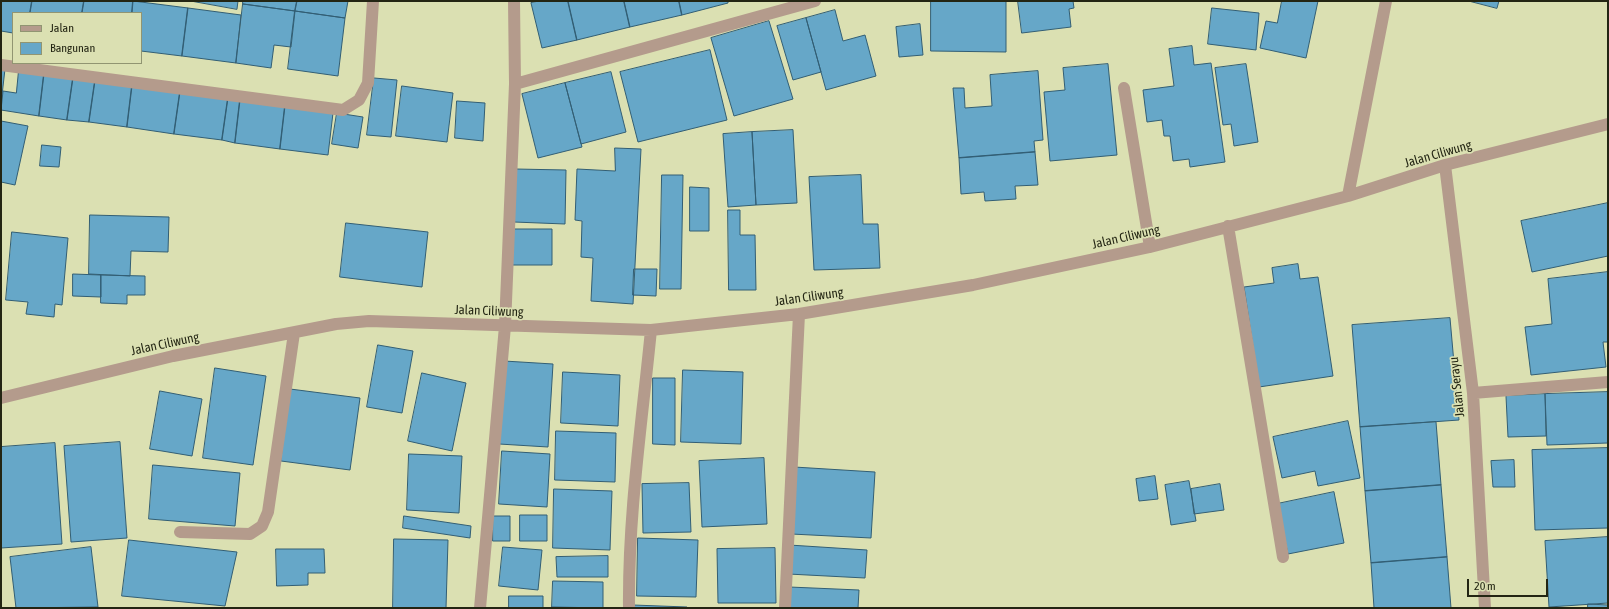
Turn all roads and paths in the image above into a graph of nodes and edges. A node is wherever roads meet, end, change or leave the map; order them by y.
1 (373, 1) edge
2 (514, 1) edge
3 (815, 1) edge
4 (1386, 1) edge
5 (1, 65) edge
6 (515, 84) junction
7 (1124, 88) dead end
8 (1608, 124) edge
9 (1445, 165) junction
10 (1348, 196) junction
11 (1228, 226) junction
12 (1150, 247) junction
13 (799, 314) junction
14 (506, 326) junction
15 (651, 330) junction
16 (294, 332) junction
17 (1608, 382) edge
18 (1473, 393) junction
19 (1, 398) edge
20 (180, 532) dead end
21 (1283, 557) dead end
22 (480, 608) edge
23 (629, 608) edge
24 (785, 608) edge
25 (1485, 608) edge

1 - 5 street
2 - 6 street
3 - 6 street
4 - 10 street
6 - 14 street
7 - 12 street
8 - 9 street, Jalan Ciliwung
9 - 10 street, Jalan Ciliwung
9 - 18 street, Jalan Serayu
10 - 11 street, Jalan Ciliwung
11 - 12 street, Jalan Ciliwung
11 - 21 street
12 - 13 street, Jalan Ciliwung
13 - 15 street, Jalan Ciliwung
13 - 24 street
14 - 15 street, Jalan Ciliwung
14 - 16 street, Jalan Ciliwung
14 - 22 street
15 - 23 street
16 - 19 street, Jalan Ciliwung
16 - 20 street
17 - 18 street
18 - 25 street, Jalan Serayu

